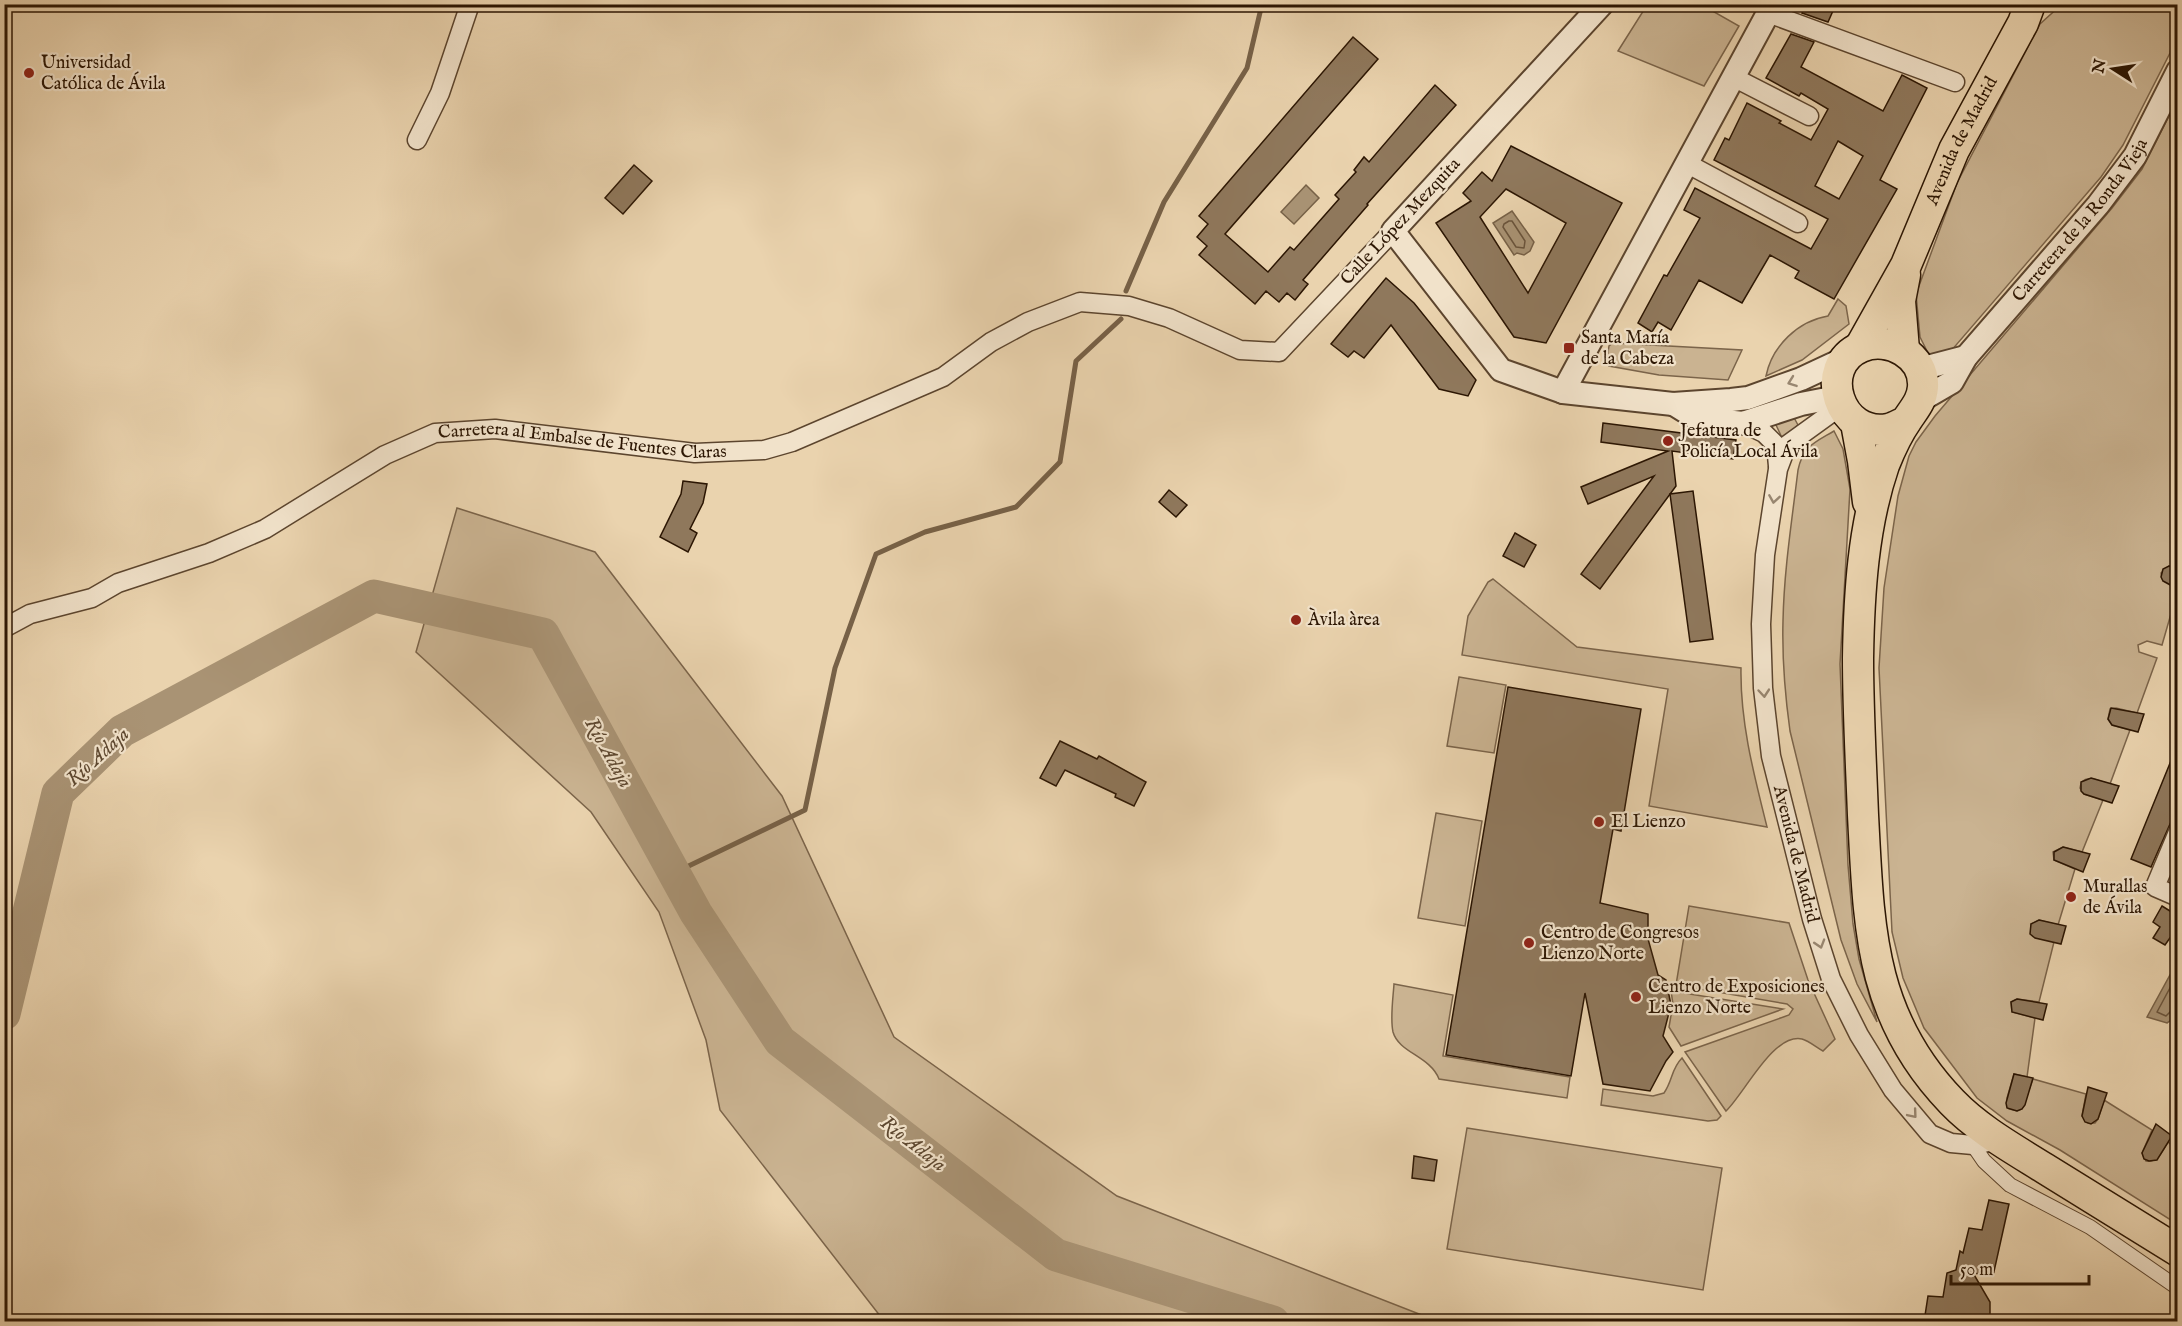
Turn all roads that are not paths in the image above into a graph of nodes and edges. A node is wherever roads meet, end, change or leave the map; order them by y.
1 (470, 4) edge
2 (1602, 4) edge
3 (1770, 9) edge
4 (2031, 11) edge
5 (2178, 71) edge
6 (1733, 77) junction
7 (1955, 82) dead end
8 (1809, 116) dead end
9 (417, 140) dead end
10 (1686, 163) junction
11 (1798, 224) dead end
12 (1393, 231) junction
13 (1906, 265) junction
14 (1169, 318) joint
15 (1853, 353) junction
16 (1966, 357) junction
17 (1912, 359) junction
18 (1563, 392) junction
19 (1673, 404) junction
20 (1844, 409) junction
21 (1913, 411) junction
22 (1743, 423) junction
23 (1778, 469) junction
24 (1869, 514) junction
25 (4, 628) edge
26 (2178, 832) edge
27 (2178, 897) edge
28 (1987, 1143) junction
29 (2178, 1251) edge
30 (2178, 1288) edge

1 - 9 street
2 - 12 street, Calle López Mezquita
3 - 6 street
3 - 7 street
4 - 13 highway, Avenida de Madrid
5 - 16 street, Carretera de la Ronda Vieja
6 - 8 street
6 - 10 street
10 - 11 street
10 - 18 street
12 - 14 street, Calle López Mezquita
12 - 18 street
13 - 15 highway, Avenida de Madrid
13 - 17 highway, Avenida de Madrid
14 - 25 street, Carretera al Embalse de Fuentes Claras
15 - 17 highway
15 -> 19 street
15 - 20 highway
16 - 17 street
16 - 21 street, Carretera de la Ronda Vieja
17 - 21 highway
18 - 19 street
19 - 22 street
20 - 21 highway
20 - 22 street
20 - 23 street, Avenida de Madrid
20 - 24 highway, Avenida de Madrid
21 - 24 highway, Avenida de Madrid
22 - 23 street, Avenida de Madrid
23 -> 28 street, Avenida de Madrid
24 - 28 highway, Avenida de Madrid
26 - 27 street
28 - 29 highway, Avenida de Madrid
28 - 30 street

